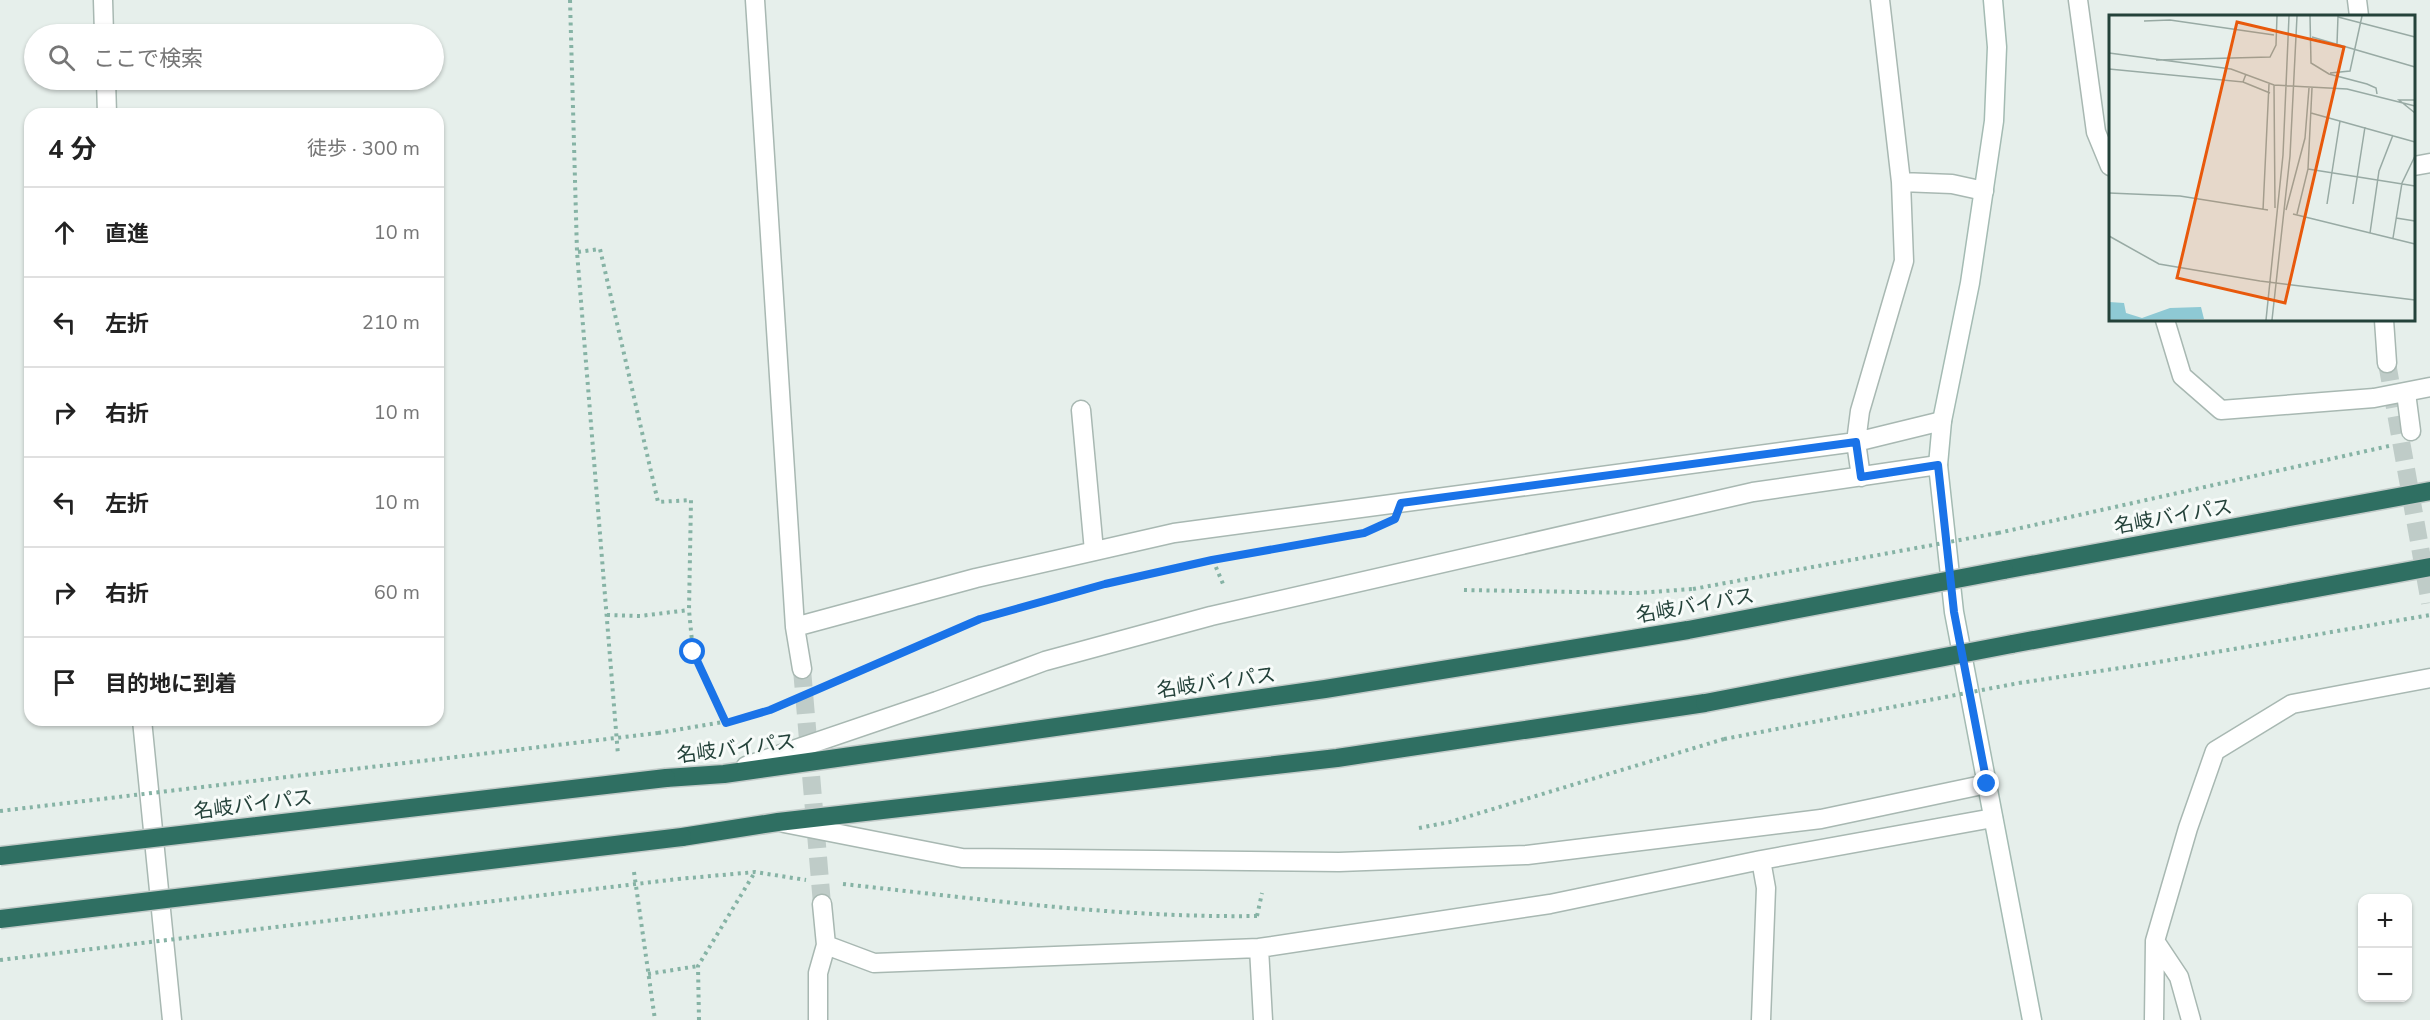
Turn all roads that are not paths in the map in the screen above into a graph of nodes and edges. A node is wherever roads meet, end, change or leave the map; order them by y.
1 (103, 0) edge
2 (755, 0) edge
3 (1880, 0) edge
4 (1993, 0) edge
5 (2078, 0) edge
6 (2357, 0) edge
7 (2359, 15) edge
8 (104, 24) edge
9 (107, 90) edge
10 (108, 108) edge
11 (2430, 163) edge
12 (2109, 164) edge
13 (2415, 166) edge
14 (1900, 182) junction
15 (1984, 191) junction
16 (2165, 321) edge
17 (2384, 321) edge
18 (2387, 363) tunnel mouth
19 (2430, 387) edge
20 (2406, 393) junction
21 (1081, 410) dead end
22 (1942, 421) junction
23 (2411, 432) dead end
24 (1856, 442) junction
25 (1938, 465) junction
26 (1861, 477) junction
27 (2430, 491) edge
28 (1094, 551) junction
29 (2430, 567) edge
30 (795, 627) junction
31 (802, 669) tunnel mouth
32 (2430, 678) edge
33 (143, 726) edge
34 (724, 774) junction
35 (1987, 784) junction
36 (1993, 818) junction
37 (778, 822) junction
38 (0, 856) edge
39 (1761, 860) junction
40 (822, 904) tunnel mouth
41 (0, 919) edge
42 (2155, 941) junction
43 (826, 945) junction
44 (1259, 948) junction
45 (172, 1020) edge
46 (818, 1020) edge
47 (1263, 1020) edge
48 (1761, 1020) edge
49 (2032, 1020) edge
50 (2154, 1020) edge
51 (2191, 1020) edge

1 - 8 street
2 - 30 street
3 - 14 street
4 - 15 street
5 - 12 street
6 - 7 street
9 - 10 street
11 - 13 street
14 - 15 street
14 - 24 street
15 - 22 street
16 - 20 street
17 - 18 street
19 - 20 street
20 - 23 street
21 - 28 street
22 - 24 street
22 - 25 street
24 - 26 street
24 - 28 street
25 - 26 street
25 - 35 street
26 - 34 street
27 - 34 highway, 名岐バイパス, bridge
28 - 30 street
29 - 37 highway, bridge
30 - 31 street
32 - 42 street
33 - 45 street
34 - 38 highway, 名岐バイパス, bridge
35 - 36 street
35 - 37 street
36 - 39 street
36 - 49 street
37 - 41 highway, bridge
39 - 44 street
39 - 48 street
40 - 43 street
42 - 50 street
42 - 51 street
43 - 44 street
43 - 46 street
44 - 47 street

